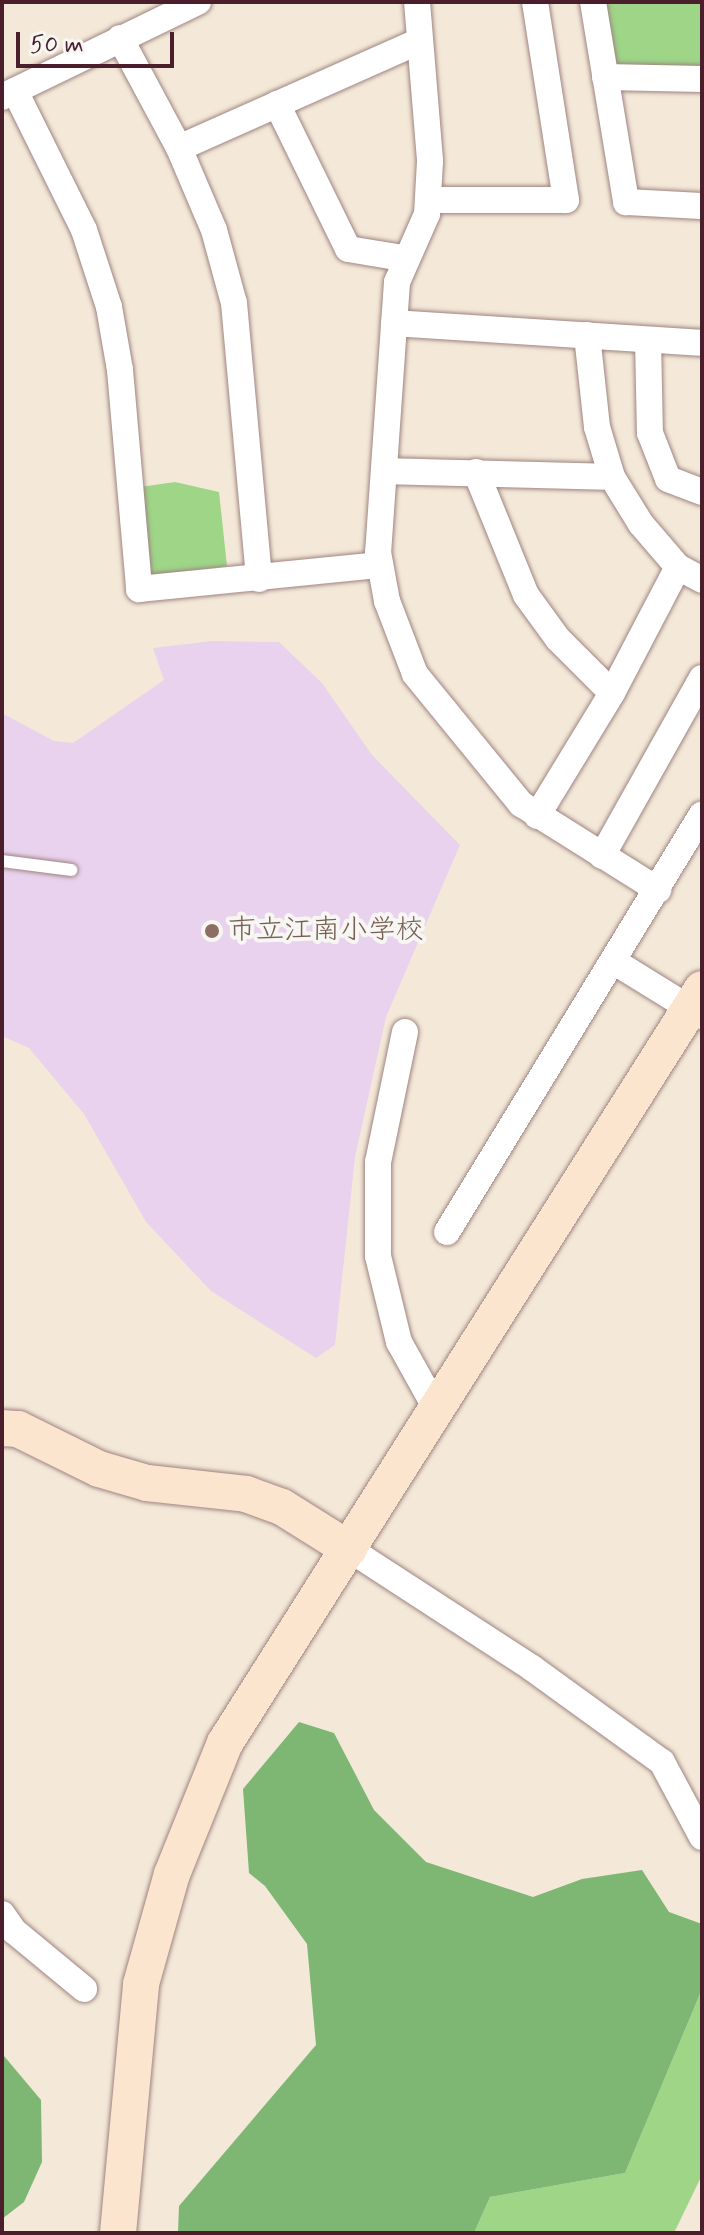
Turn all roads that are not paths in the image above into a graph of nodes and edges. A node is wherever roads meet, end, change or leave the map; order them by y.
1 (198, 2) edge
2 (417, 2) edge
3 (535, 2) edge
4 (593, 2) edge
5 (120, 38) junction
6 (419, 41) junction
7 (605, 77) junction
8 (702, 79) edge
9 (9, 94) edge
10 (277, 104) junction
11 (179, 148) junction
12 (428, 200) junction
13 (702, 206) edge
14 (403, 258) junction
15 (394, 323) junction
16 (587, 335) junction
17 (648, 340) junction
18 (702, 343) edge
19 (384, 471) junction
20 (476, 472) junction
21 (612, 477) junction
22 (702, 492) edge
23 (380, 565) junction
24 (678, 567) junction
25 (259, 579) junction
26 (702, 580) edge
27 (702, 678) edge
28 (612, 693) junction
29 (702, 815) edge
30 (537, 816) junction
31 (602, 856) junction
32 (2, 861) edge
33 (71, 870) dead end
34 (658, 890) junction
35 (613, 961) junction
36 (698, 1005) edge
37 (405, 1032) dead end
38 (447, 1232) dead end
39 (434, 1405) junction
40 (2, 1428) edge
41 (349, 1549) junction
42 (702, 1837) edge
43 (2, 1914) edge
44 (84, 1989) dead end
45 (118, 2233) edge

1 - 5 street
2 - 6 street
3 - 12 street
4 - 7 street
5 - 9 street
5 - 11 street
6 - 10 street
6 - 12 street
7 - 8 street
7 - 13 street
9 - 25 street
10 - 11 street
10 - 14 street
11 - 25 street
12 - 14 street
14 - 15 street
15 - 16 street
15 - 19 street
16 - 17 street
16 - 21 street
17 - 18 street
17 - 22 street
19 - 20 street
19 - 23 street
20 - 21 street
20 - 28 street
21 - 24 street
23 - 25 street
23 - 30 street
24 - 26 street
24 - 28 street
27 - 31 street
28 - 30 street
29 - 34 street
30 - 31 street
31 - 34 street
32 - 33 lane
34 - 35 street
35 - 36 street
35 - 38 street
36 - 39 street
37 - 39 street
39 - 41 street
40 - 41 street
41 - 42 street
41 - 45 street
43 - 44 street

